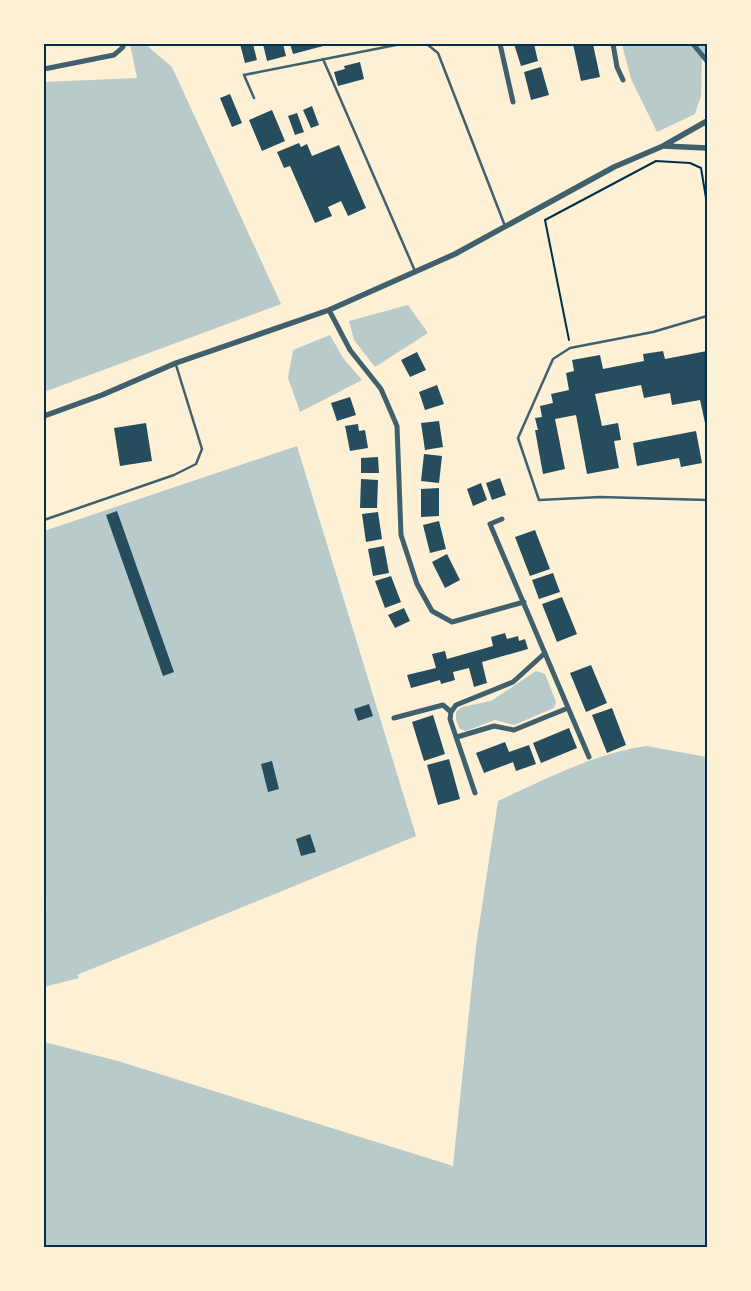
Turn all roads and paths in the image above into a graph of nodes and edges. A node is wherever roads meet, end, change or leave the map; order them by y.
1 (122, 44) edge
2 (401, 44) edge
3 (423, 44) edge
4 (500, 44) edge
5 (613, 44) edge
6 (693, 44) edge
7 (323, 59) junction
8 (707, 61) edge
9 (44, 69) edge
10 (623, 80) dead end
11 (254, 98) dead end
12 (513, 102) dead end
13 (707, 121) edge
14 (663, 146) junction
15 (707, 148) edge
16 (707, 204) edge
17 (505, 226) junction
18 (415, 272) junction
19 (328, 310) junction
20 (707, 316) edge
21 (570, 348) junction
22 (176, 363) junction
23 (44, 416) edge
24 (707, 500) edge
25 (502, 519) dead end
26 (44, 520) edge
27 (524, 602) junction
28 (545, 654) junction
29 (568, 708) junction
30 (451, 712) junction
31 (394, 718) dead end
32 (457, 737) junction
33 (589, 757) dead end
34 (475, 793) dead end

1 - 9 street
2 - 7 lane
3 - 17 lane
4 - 12 street
5 - 10 street
6 - 8 street
7 - 11 lane
7 - 18 lane
13 - 14 street
14 - 15 street
14 - 17 street
16 - 21 path
17 - 18 street
18 - 19 street
19 - 22 street
19 - 27 street
20 - 21 lane
21 - 24 lane
22 - 23 street
22 - 26 lane
25 - 27 street
27 - 28 street
28 - 29 street
28 - 30 street
29 - 32 street
29 - 33 street
30 - 31 street
30 - 32 street
32 - 34 street

